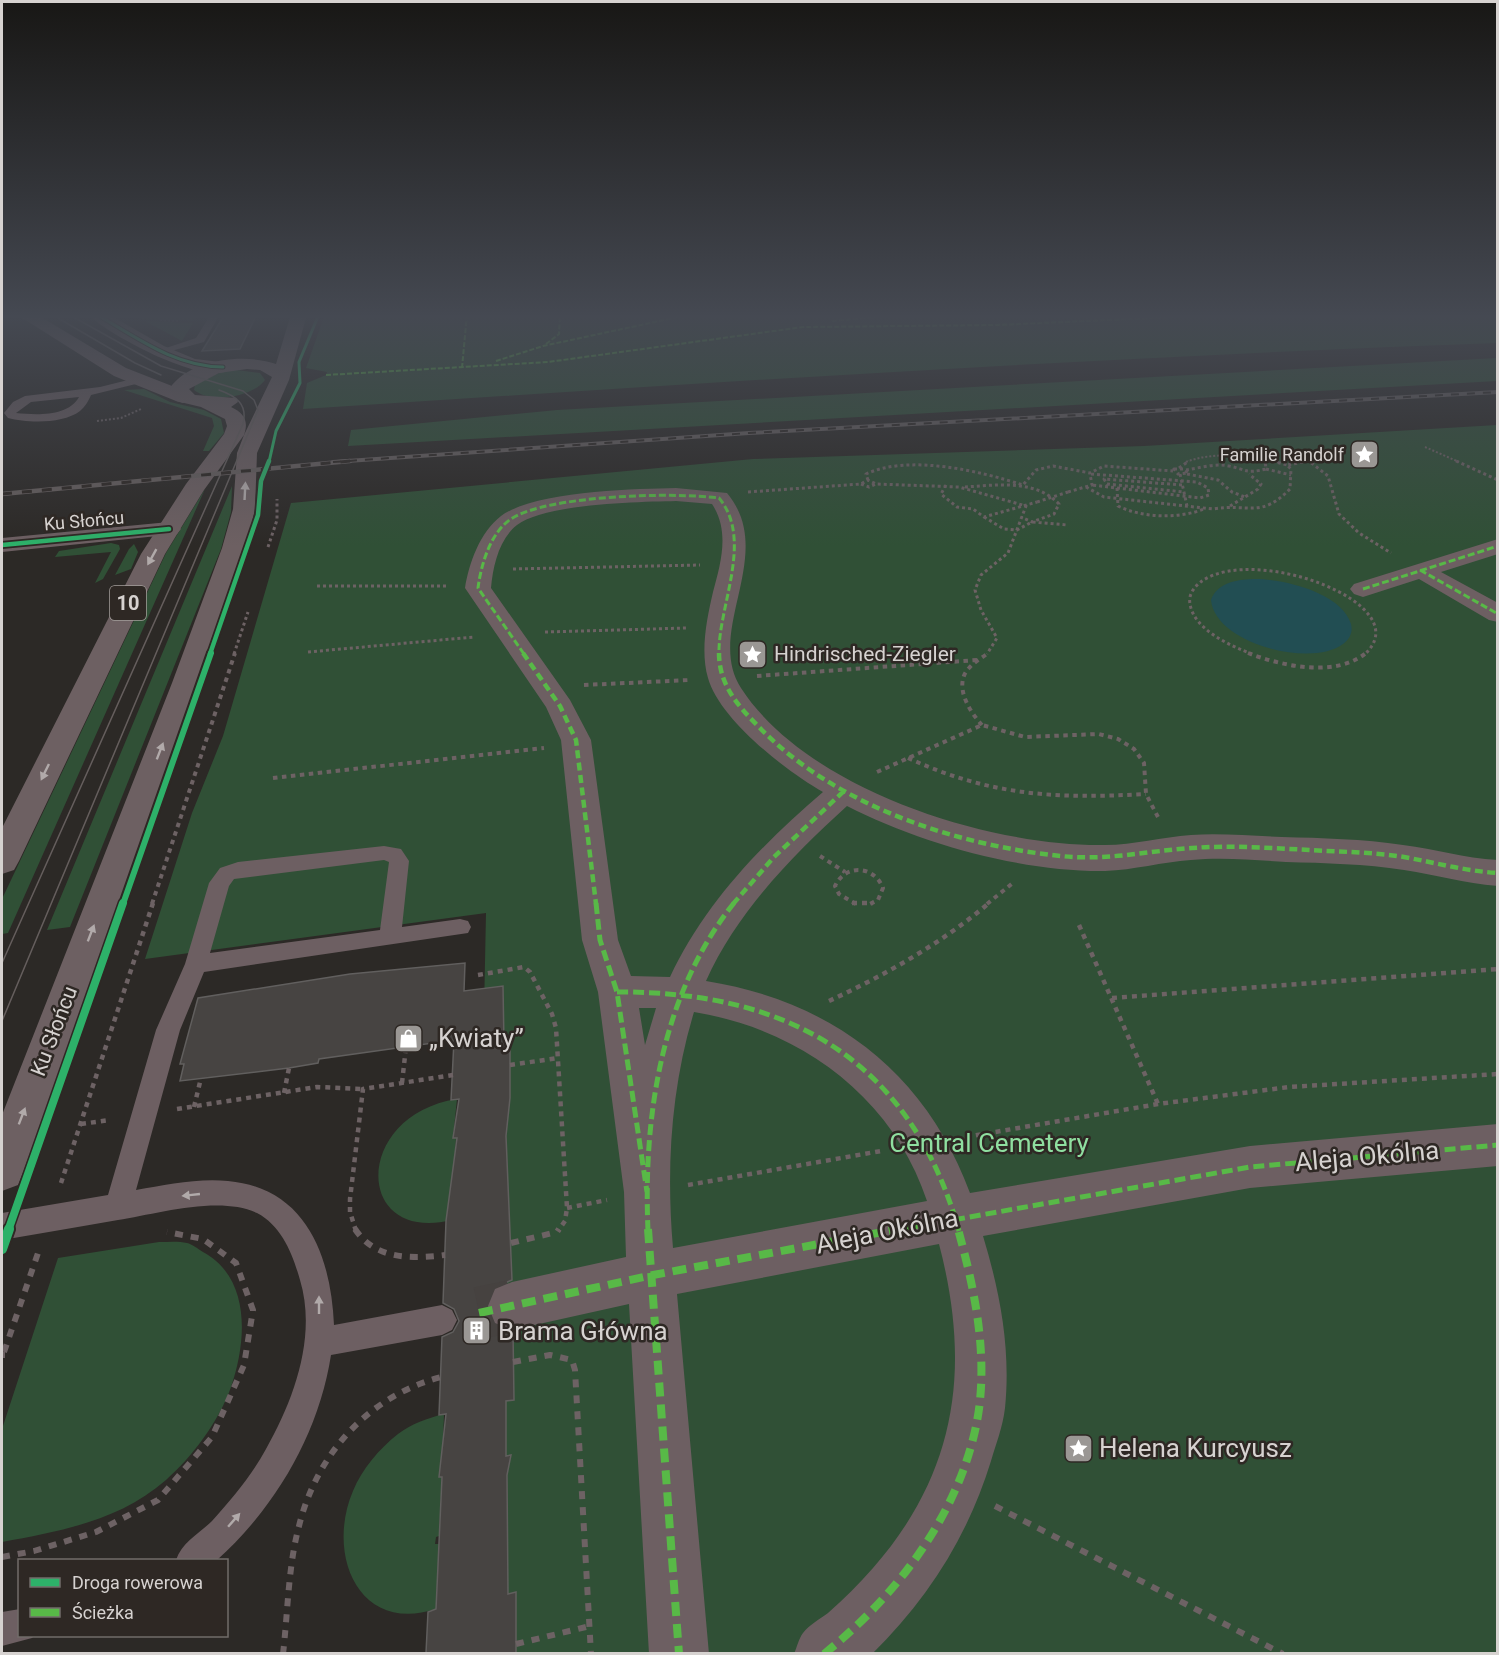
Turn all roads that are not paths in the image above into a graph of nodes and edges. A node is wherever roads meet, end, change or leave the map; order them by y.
1 (106, 391) edge
2 (168, 391) edge
3 (180, 391) edge
4 (260, 391) edge
5 (274, 391) edge
6 (87, 393) junction
7 (183, 397) junction
8 (207, 403) junction
9 (15, 405) junction
10 (2, 406) edge
11 (169, 529) junction
12 (2, 545) edge
13 (1497, 546) edge
14 (1420, 570) junction
15 (1363, 589) dead end
16 (1497, 614) edge
17 (845, 790) junction
18 (2, 861) edge
19 (1497, 873) edge
20 (460, 927) dead end
21 (390, 937) junction
22 (196, 964) junction
23 (617, 992) junction
24 (682, 992) junction
25 (1497, 1145) edge
26 (2, 1170) edge
27 (647, 1192) junction
28 (118, 1207) junction
29 (956, 1219) junction
30 (2, 1226) edge
31 (653, 1275) junction
32 (512, 1306) tunnel mouth
33 (442, 1320) dead end
34 (319, 1342) junction
35 (194, 1559) edge
36 (18, 1626) edge
37 (2, 1629) edge
38 (679, 1653) edge
39 (824, 1653) edge

1 - 6 lane
2 - 7 street
3 - 7 main road
4 - 8 main road
26 -> 5 main road, Ku Słońcu
6 - 9 lane
6 - 9 lane
7 - 8 main road, 10
8 - 11 main road, 10
9 - 10 lane
11 - 12 street, Ku Słońcu
11 -> 18 main road, 10
13 - 14 street
14 - 15 street
14 - 16 street
17 - 19 street
17 - 23 street
17 - 24 street
20 - 21 lane
21 - 22 lane
21 - 22 lane
22 - 28 lane
23 - 24 street
23 - 27 street
24 - 27 street
24 - 29 street
25 - 29 street, Aleja Okólna
27 - 31 street
28 - 30 lane
34 -> 28 lane
29 - 31 street, Aleja Okólna
29 - 39 street
31 - 32 street, Aleja Okólna
31 - 38 street
33 - 34 lane
35 -> 34 lane
36 - 37 lane

